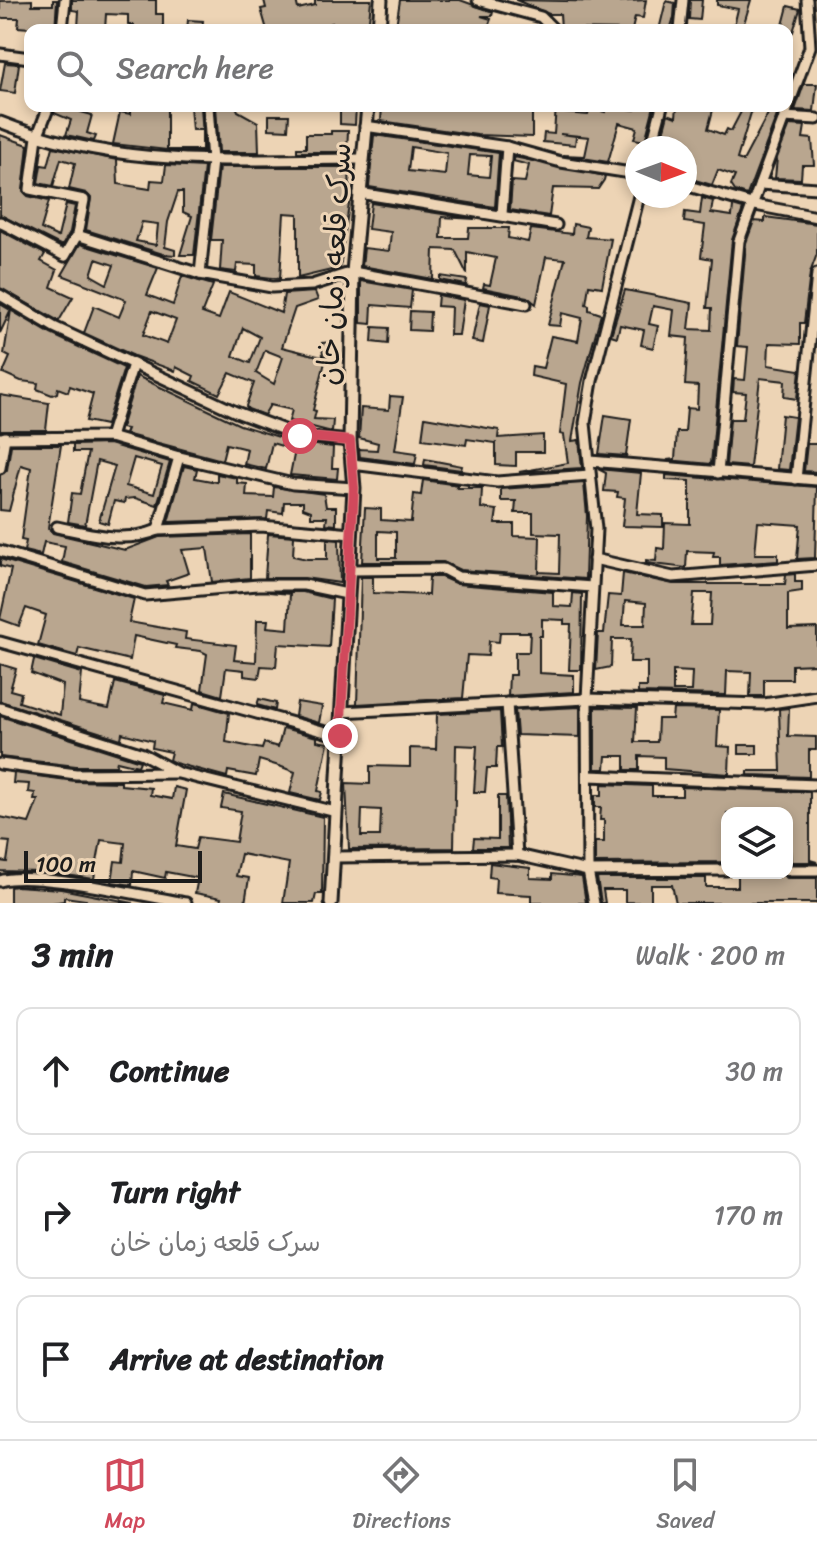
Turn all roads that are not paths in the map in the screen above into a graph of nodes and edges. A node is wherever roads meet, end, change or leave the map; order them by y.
1 (65, 0) edge
2 (381, 0) edge
3 (478, 0) edge
4 (683, 0) edge
5 (804, 0) edge
6 (63, 24) edge
7 (379, 24) edge
8 (548, 24) edge
9 (681, 24) edge
10 (813, 47) edge
11 (0, 54) edge
12 (24, 57) edge
13 (793, 95) edge
14 (47, 112) edge
15 (208, 112) edge
16 (367, 112) edge
17 (660, 112) edge
18 (786, 112) edge
19 (784, 117) junction
20 (817, 119) edge
21 (0, 122) edge
22 (365, 126) junction
23 (654, 136) edge
24 (37, 137) junction
25 (507, 147) junction
26 (362, 159) junction
27 (212, 161) junction
28 (625, 172) edge
29 (760, 184) junction
30 (697, 188) edge
31 (817, 188) edge
32 (359, 193) junction
33 (755, 205) junction
34 (636, 208) edge
35 (502, 214) junction
36 (817, 217) edge
37 (0, 222) edge
38 (556, 225) dead end
39 (77, 235) junction
40 (353, 272) junction
41 (200, 274) junction
42 (817, 274) edge
43 (0, 295) edge
44 (526, 304) dead end
45 (814, 336) edge
46 (133, 364) junction
47 (2, 437) edge
48 (110, 437) junction
49 (350, 441) junction
50 (179, 457) junction
51 (590, 461) junction
52 (352, 464) junction
53 (0, 468) edge
54 (718, 473) junction
55 (590, 475) junction
56 (796, 479) junction
57 (817, 480) edge
58 (354, 488) junction
59 (57, 527) dead end
60 (158, 530) junction
61 (352, 534) junction
62 (0, 551) edge
63 (594, 559) junction
64 (817, 565) edge
65 (349, 570) junction
66 (592, 587) junction
67 (347, 594) junction
68 (0, 642) edge
69 (817, 696) edge
70 (587, 699) junction
71 (507, 703) junction
72 (0, 708) edge
73 (341, 712) junction
74 (340, 736) junction
75 (0, 764) edge
76 (178, 773) junction
77 (589, 776) junction
78 (817, 785) edge
79 (336, 812) junction
80 (517, 855) junction
81 (336, 857) junction
82 (721, 870) edge
83 (793, 870) edge
84 (817, 870) edge
85 (588, 871) junction
86 (0, 881) edge
87 (186, 903) edge
88 (331, 903) edge
89 (594, 903) edge

1 - 6 street
2 - 7 street
3 - 8 street
4 - 9 street
5 - 10 street
10 - 13 street
11 - 12 street
14 - 24 street
15 - 27 street
16 - 22 street, سرک قلعه زمان خان
17 - 23 street
18 - 19 street
19 - 20 street
19 - 29 street
21 - 24 street
22 - 25 street
22 - 26 street, سرک قلعه زمان خان
24 - 27 street
24 - 39 street
25 - 28 street
25 - 35 street
26 - 27 street
26 - 32 street, سرک قلعه زمان خان
27 - 41 street
29 - 31 street
29 - 33 street
30 - 33 street
32 - 35 street
32 - 40 street, سرک قلعه زمان خان
33 - 36 street
33 - 54 street
34 - 51 street
35 - 38 street
37 - 39 street
39 - 41 street
40 - 41 street
40 - 44 street
40 - 49 street, سرک قلعه زمان خان
42 - 45 street
43 - 46 street
45 - 56 street
46 - 48 street
46 - 49 street
47 - 48 street
47 - 53 street
48 - 50 street
49 - 52 street, سرک قلعه زمان خان
50 - 58 street
50 - 60 street
51 - 54 street
51 - 55 street
52 - 55 street
52 - 58 street, سرک قلعه زمان خان
54 - 56 street
55 - 63 street
56 - 57 street
58 - 61 street, سرک قلعه زمان خان
59 - 60 street
60 - 61 street
61 - 65 street, سرک قلعه زمان خان
62 - 67 street
63 - 64 street
63 - 66 street
65 - 66 street
65 - 67 street, سرک قلعه زمان خان
66 - 70 street
67 - 73 street, سرک قلعه زمان خان
68 - 74 street
69 - 70 street
70 - 71 street
70 - 77 street
71 - 73 street
71 - 80 street
72 - 76 street
73 - 74 street, سرک قلعه زمان خان
74 - 79 street, سرک قلعه زمان خان
75 - 76 street
76 - 79 street
77 - 78 street
77 - 85 street
79 - 81 street, سرک قلعه زمان خان
80 - 81 street
80 - 85 street
81 - 88 street, سرک قلعه زمان خان
82 - 85 street
83 - 84 street
85 - 89 street
86 - 87 street

